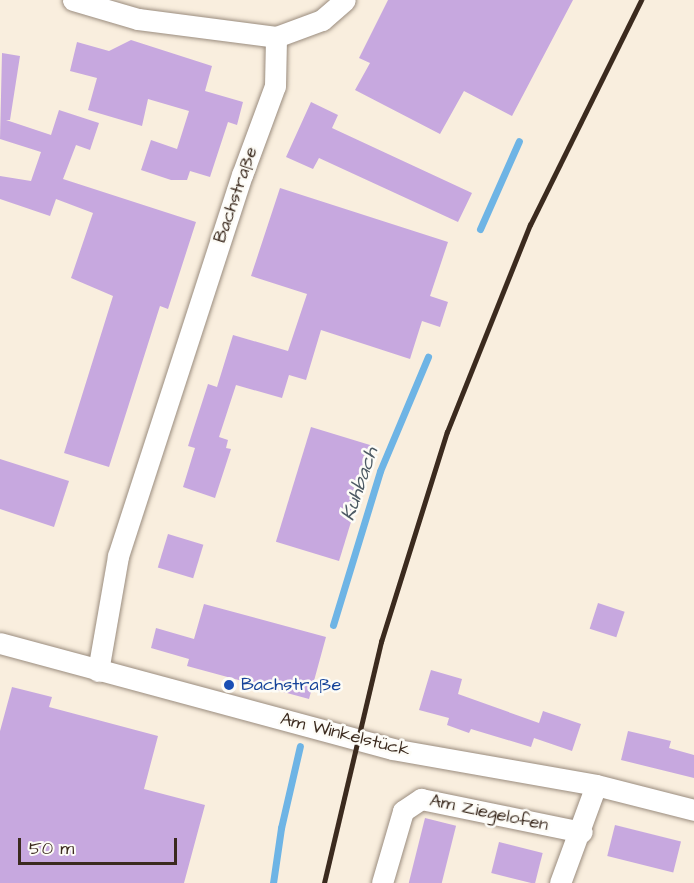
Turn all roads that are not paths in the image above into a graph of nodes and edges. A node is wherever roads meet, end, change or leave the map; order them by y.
1 (73, 0) edge
2 (345, 0) edge
3 (276, 37) junction
4 (0, 643) edge
5 (98, 671) junction
6 (596, 785) junction
7 (694, 810) edge
8 (582, 832) junction
9 (382, 883) edge
10 (560, 883) edge

1 - 3 street
2 - 3 street
3 - 5 street, Bachstraße
4 - 5 street, Am Winkelstück
5 - 6 street, Am Winkelstück
6 - 7 street, Am Winkelstück
6 - 8 street
8 - 9 street, Am Ziegelofen
8 - 10 street

